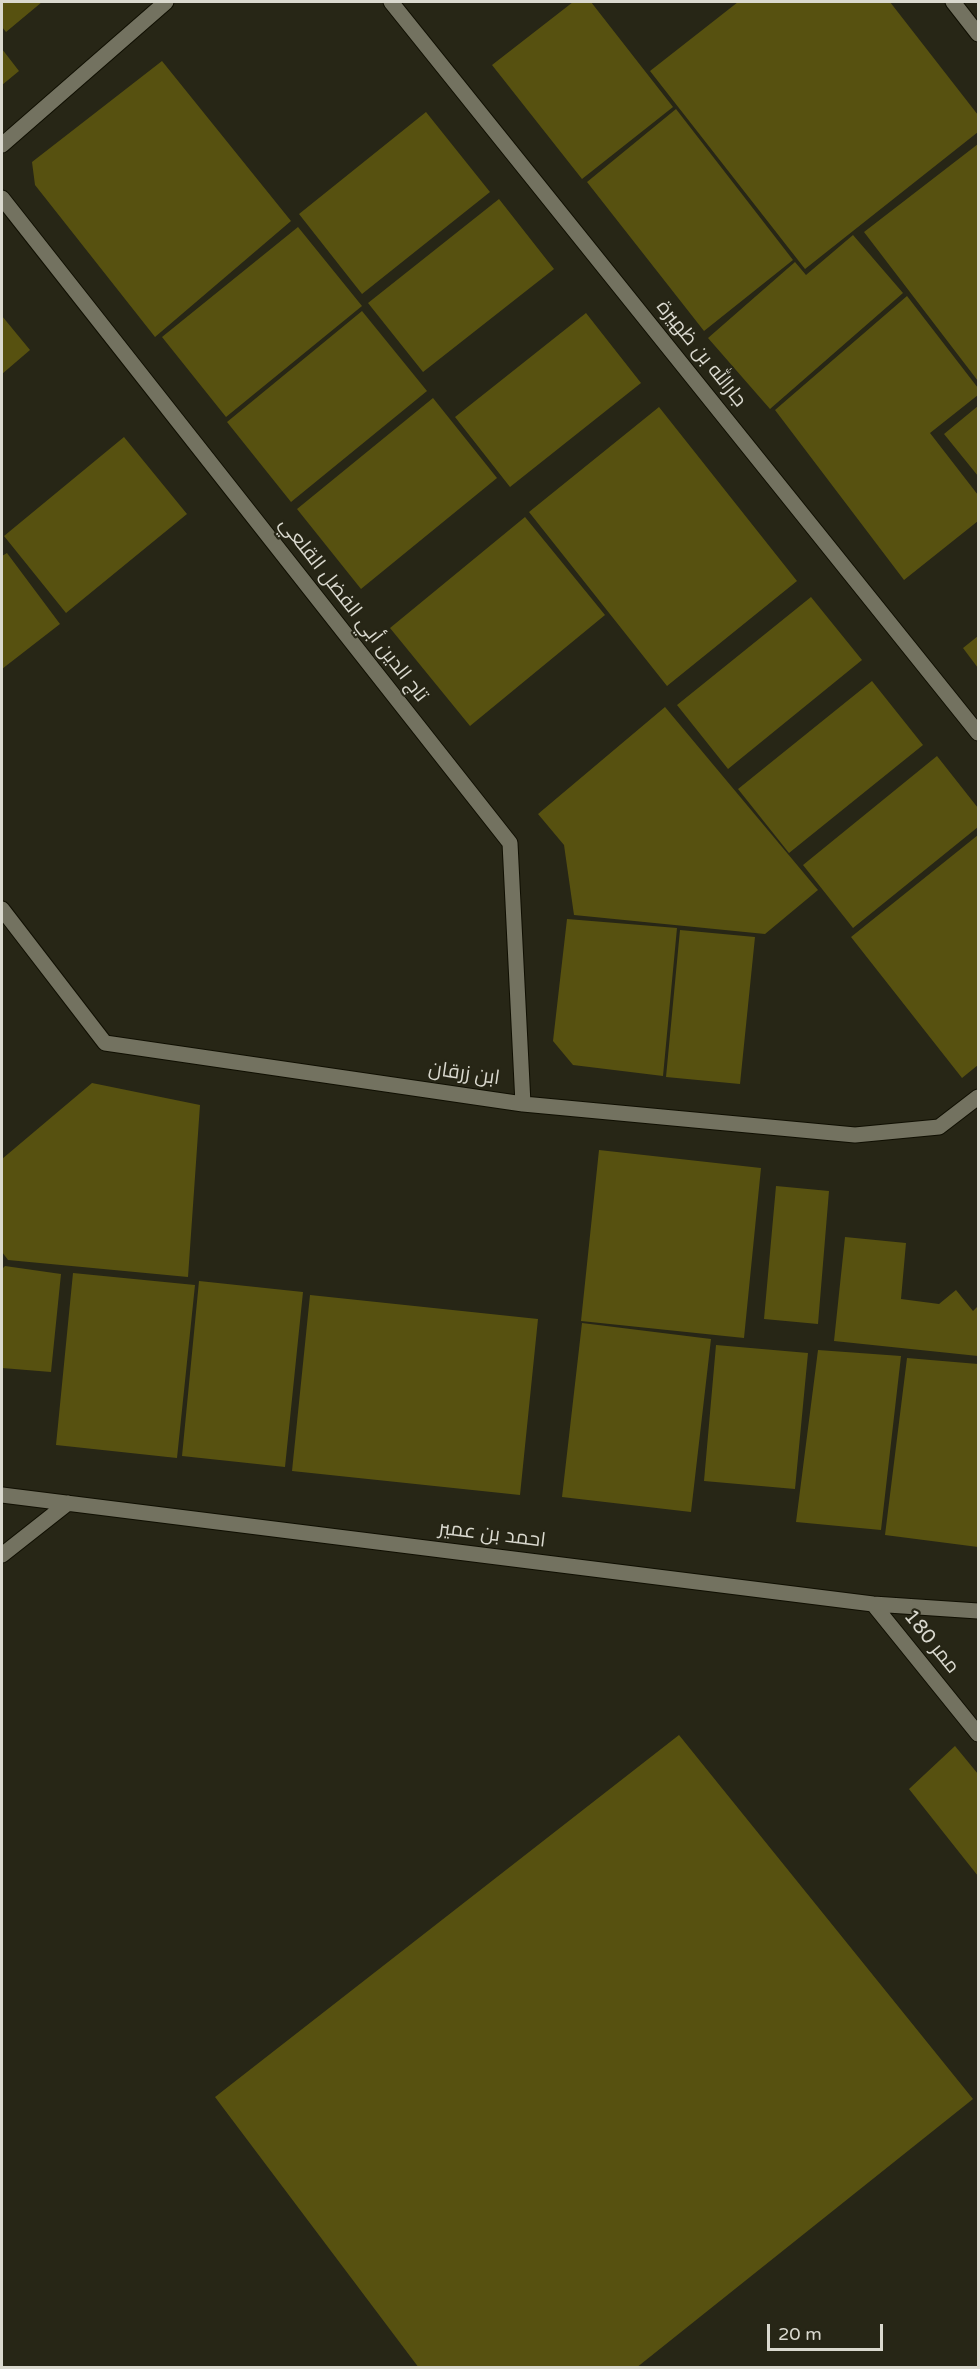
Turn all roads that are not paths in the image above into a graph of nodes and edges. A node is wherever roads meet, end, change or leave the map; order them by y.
1 (166, 2) edge
2 (391, 2) edge
3 (953, 2) edge
4 (978, 34) edge
5 (2, 145) edge
6 (2, 198) edge
7 (978, 733) edge
8 (2, 909) edge
9 (978, 1098) edge
10 (523, 1104) junction
11 (2, 1495) edge
12 (68, 1503) junction
13 (2, 1555) edge
14 (873, 1604) junction
15 (978, 1611) edge
16 (978, 1734) edge

1 - 5 street
2 - 7 street, جارالله بن ظهيرة
3 - 4 street
6 - 10 street, تاج الدين أبي الفضل القلعي
8 - 10 street, ابن زرقان
9 - 10 street, ابن زرقان
11 - 12 street, احمد بن عمير
12 - 13 street
12 - 14 street, احمد بن عمير
14 - 15 street, احمد بن عمير
14 - 16 street, ممر 180

